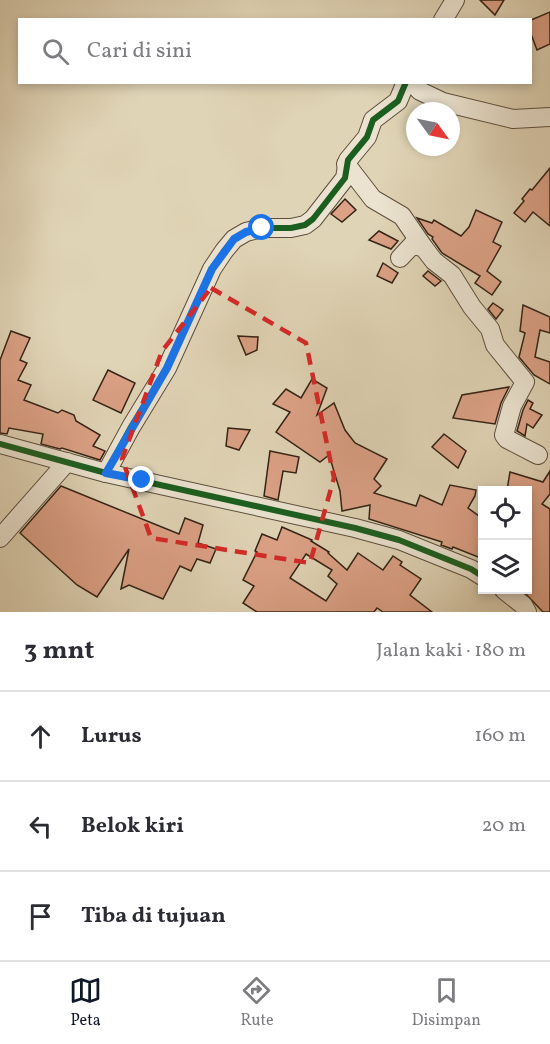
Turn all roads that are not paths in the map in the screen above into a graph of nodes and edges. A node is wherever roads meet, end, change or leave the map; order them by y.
1 (455, 0) edge
2 (443, 18) edge
3 (405, 84) edge
4 (414, 84) edge
5 (550, 117) edge
6 (346, 164) junction
7 (424, 248) junction
8 (400, 258) dead end
9 (0, 444) edge
10 (538, 455) dead end
11 (67, 462) junction
12 (106, 473) junction
13 (0, 538) edge
14 (478, 573) edge
15 (509, 594) edge
16 (527, 612) edge

1 - 2 street
3 - 6 street
4 - 5 street
6 - 7 street
6 - 12 street
7 - 8 street
7 - 10 street
9 - 11 street
11 - 12 street
11 - 13 street
12 - 14 street
15 - 16 street

